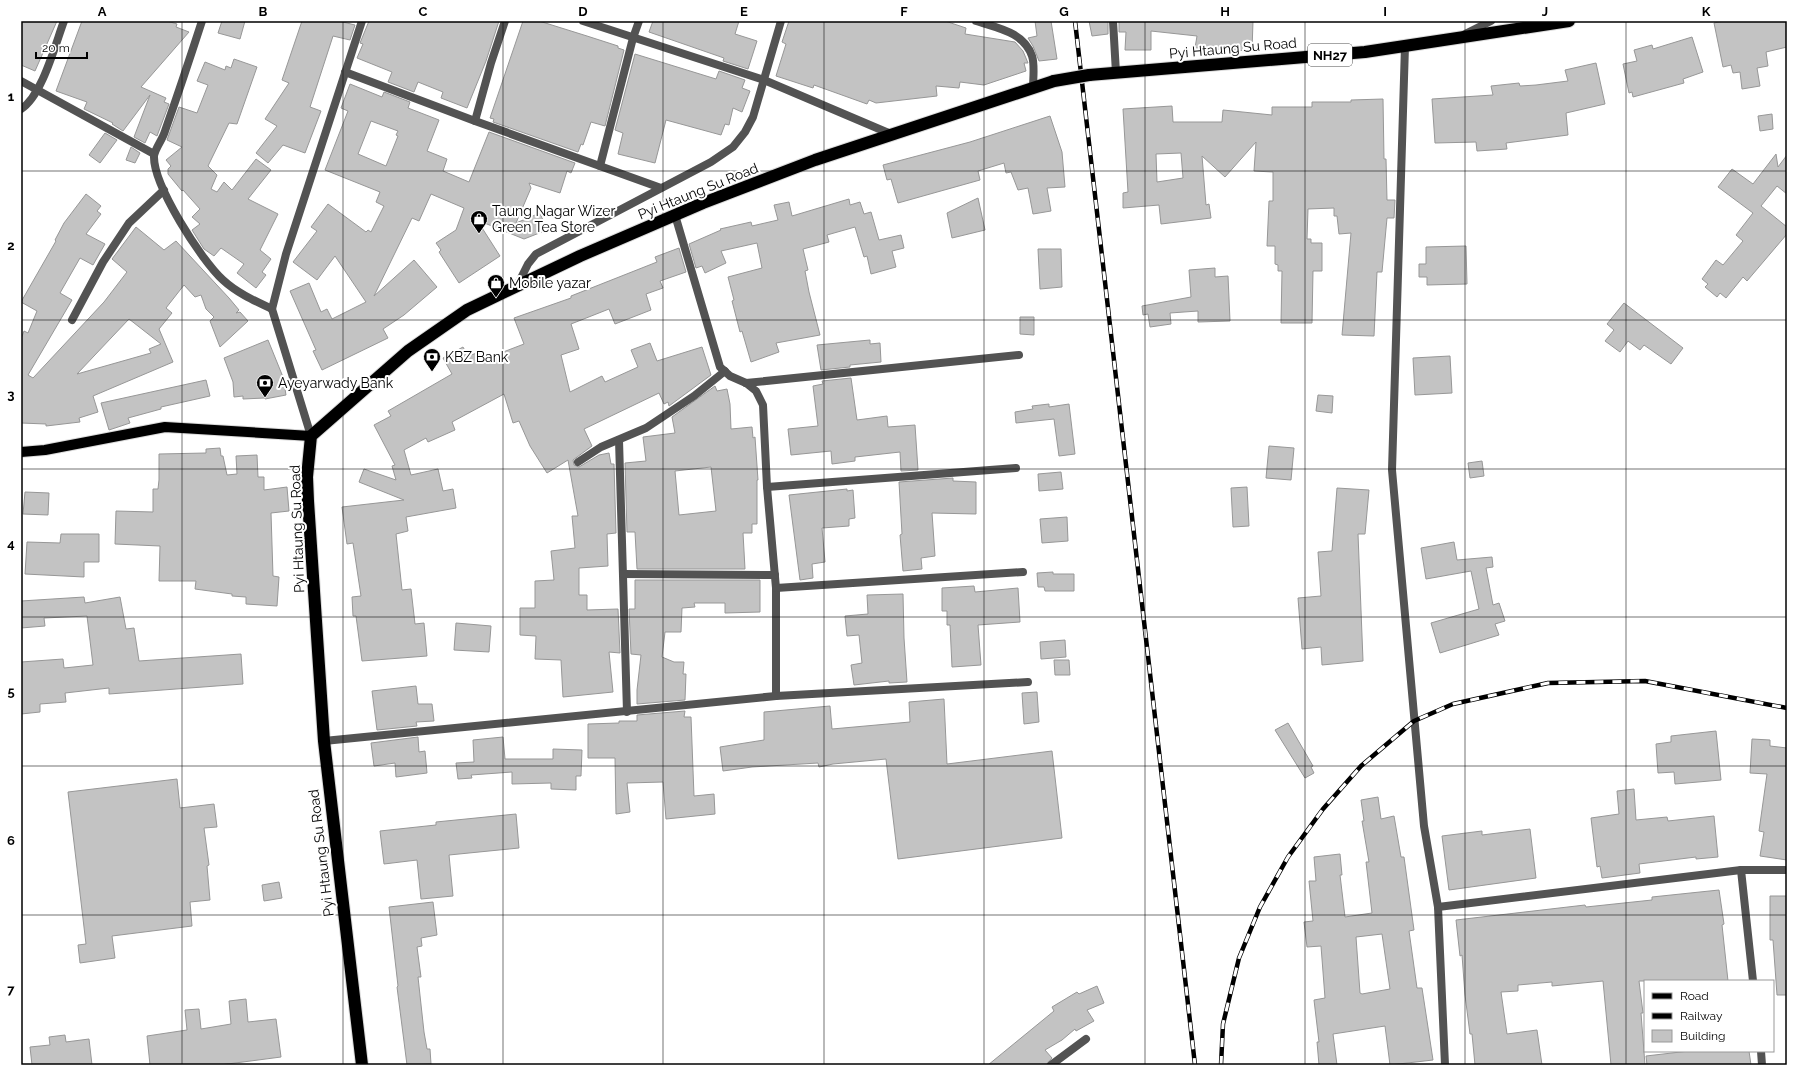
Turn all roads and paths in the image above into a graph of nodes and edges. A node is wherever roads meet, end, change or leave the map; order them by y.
1 (64, 21) edge
2 (202, 21) edge
3 (362, 21) edge
4 (506, 21) edge
5 (583, 21) edge
6 (640, 21) edge
7 (781, 21) edge
8 (976, 21) edge
9 (1113, 21) edge
10 (1491, 21) edge
11 (1569, 21) edge
12 (633, 38) junction
13 (1454, 38) junction
14 (1405, 46) junction
15 (345, 72) junction
16 (1116, 73) junction
17 (764, 80) junction
18 (21, 81) edge
19 (1033, 88) junction
20 (38, 90) junction
21 (21, 109) edge
22 (475, 122) junction
23 (891, 134) junction
24 (154, 154) junction
25 (600, 166) junction
26 (661, 188) junction
27 (164, 190) junction
28 (675, 215) junction
29 (516, 286) junction
30 (272, 309) junction
31 (72, 320) dead end
32 (1019, 355) dead end
33 (725, 371) junction
34 (746, 383) junction
35 (312, 436) junction
36 (618, 440) junction
37 (21, 452) edge
38 (578, 462) dead end
39 (1016, 468) dead end
40 (767, 488) junction
41 (1023, 572) dead end
42 (623, 574) junction
43 (775, 575) junction
44 (776, 588) junction
45 (1028, 682) dead end
46 (776, 696) junction
47 (627, 712) junction
48 (324, 741) junction
49 (1741, 870) junction
50 (1787, 870) edge
51 (1438, 907) junction
52 (1753, 980) edge
53 (1086, 1039) dead end
54 (1761, 1052) edge
55 (362, 1065) edge
56 (1050, 1065) edge
57 (1445, 1065) edge
58 (1762, 1065) edge

1 - 20 street
2 - 24 street
3 - 15 street
4 - 22 street
5 - 12 street
6 - 12 street
7 - 17 street
8 - 19 street
9 - 16 street
10 - 13 street
11 - 13 highway, Pyi Htaung Su Road / NH27
12 - 17 street
12 - 25 street
13 - 14 highway, Pyi Htaung Su Road / NH27
14 - 16 highway, Pyi Htaung Su Road / NH27
14 - 51 street
15 - 22 street
15 - 30 street
16 - 19 highway, Pyi Htaung Su Road / NH27, bridge
17 - 23 street
17 - 26 street
18 - 20 street
19 - 23 highway, Pyi Htaung Su Road / NH27
20 - 21 street
20 - 24 street
22 - 25 street
23 - 28 highway, Pyi Htaung Su Road / NH27
24 - 27 street
25 - 26 street
26 - 29 street
27 - 30 street
27 - 31 street
28 - 29 highway, Pyi Htaung Su Road / NH27
28 - 33 street
29 - 35 highway, Pyi Htaung Su Road / NH27
30 - 35 street
32 - 34 street
33 - 34 street
33 - 36 street
34 - 40 street
35 - 37 main road
35 - 48 highway, Pyi Htaung Su Road
36 - 38 street
36 - 42 street
39 - 40 street
40 - 43 street
41 - 44 street
42 - 43 street
42 - 47 street
43 - 44 street
44 - 46 street
45 - 46 street
46 - 47 street
47 - 48 street
48 - 55 highway, Pyi Htaung Su Road
49 - 50 street
49 - 51 street
49 - 52 street
51 - 57 street
53 - 56 street
54 - 58 street

